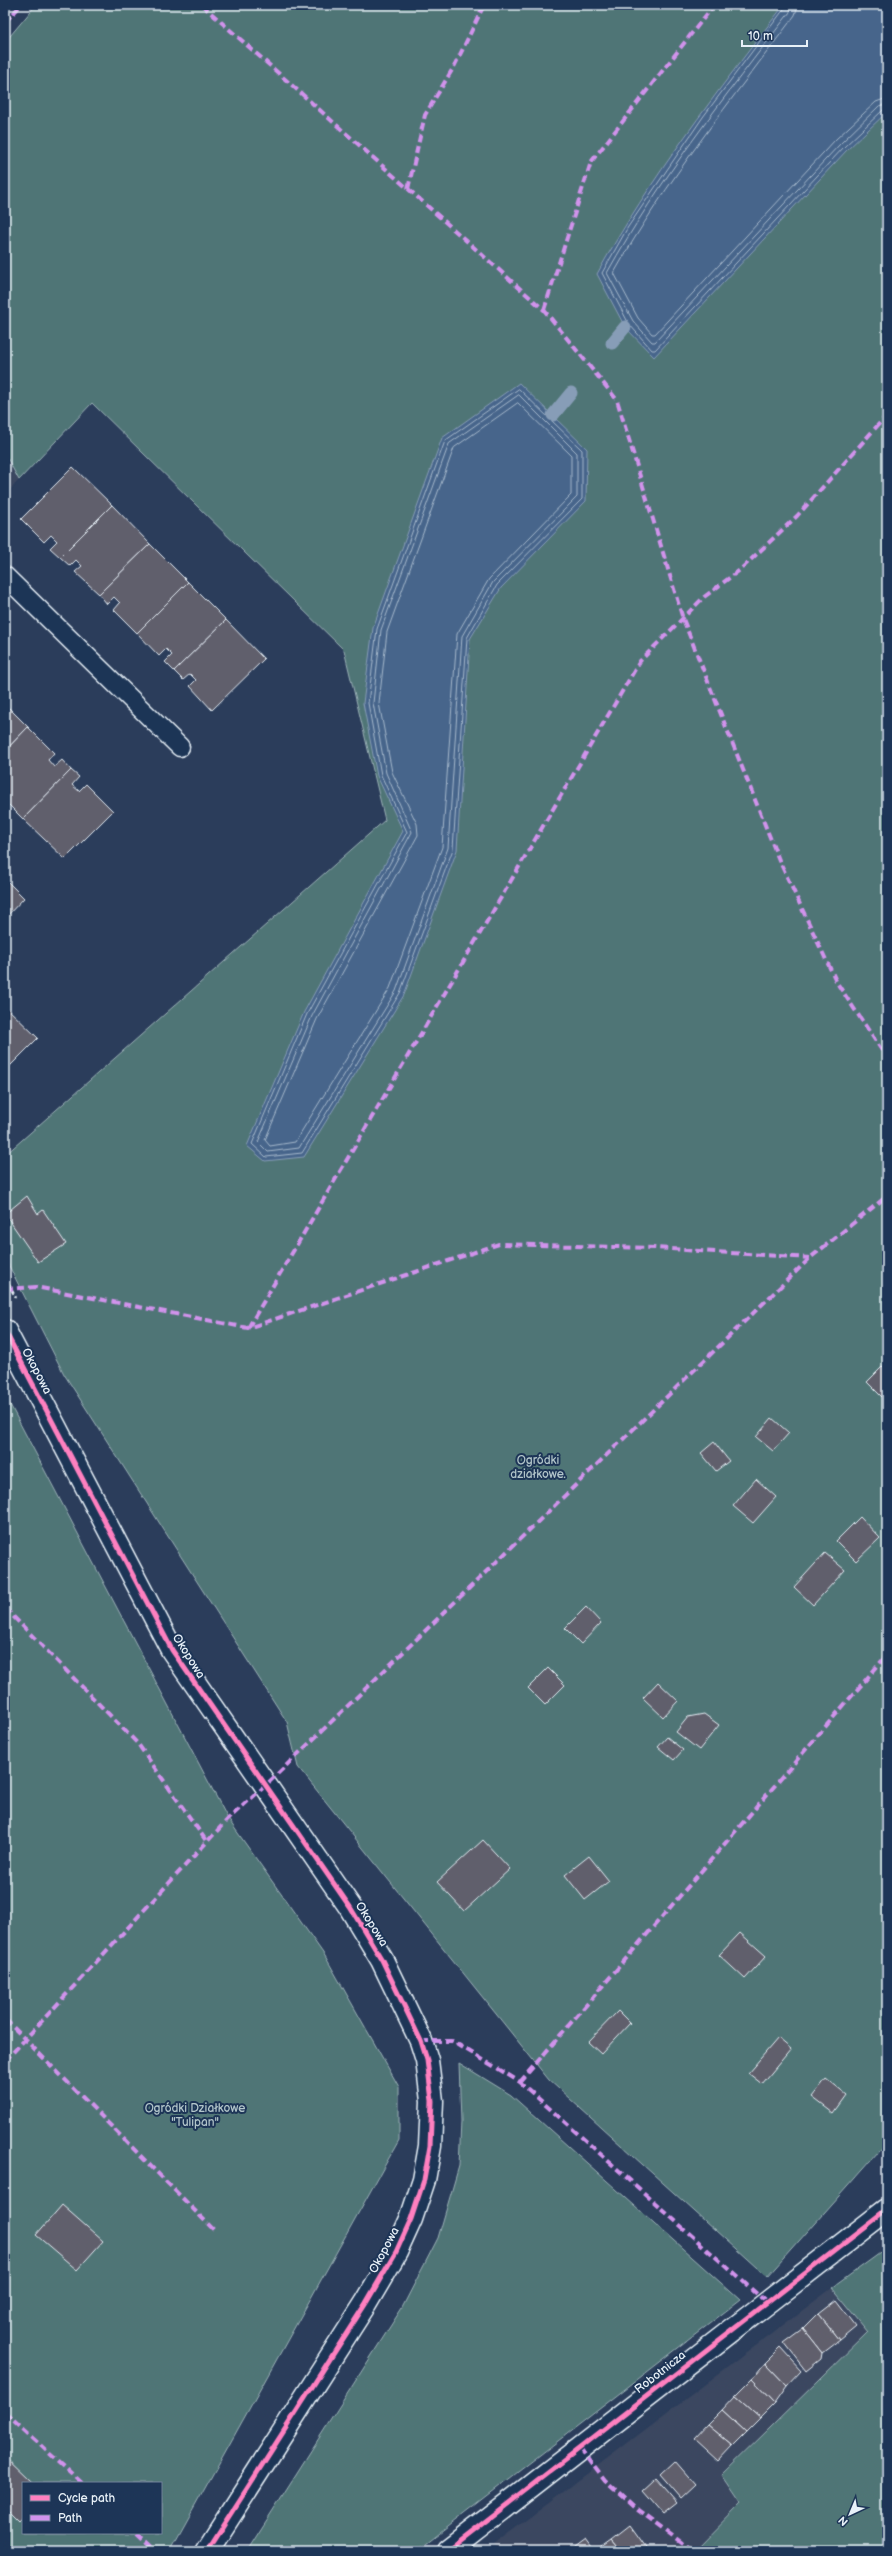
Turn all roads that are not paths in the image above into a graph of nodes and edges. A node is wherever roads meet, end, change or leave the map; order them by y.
1 (5, 576) edge
2 (180, 747) dead end
3 (5, 1331) edge
4 (887, 2210) edge
5 (206, 2551) edge
6 (447, 2551) edge

1 - 2 lane
3 - 5 street, Okopowa
4 - 6 street, Robotnicza

